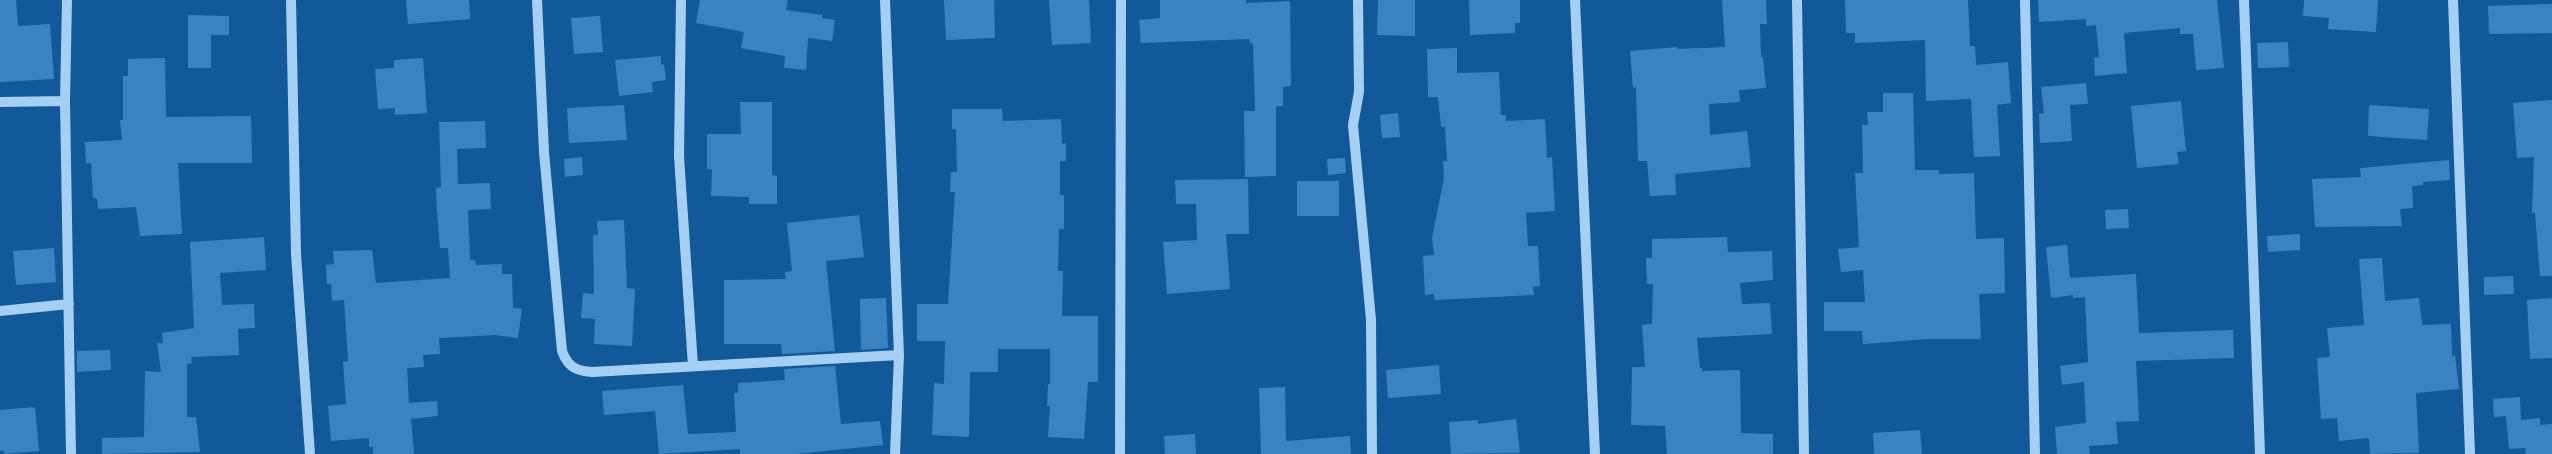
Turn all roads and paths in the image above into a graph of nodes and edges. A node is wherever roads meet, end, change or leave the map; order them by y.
1 (67, 0) edge
2 (291, 0) edge
3 (537, 0) edge
4 (681, 0) edge
5 (885, 0) edge
6 (1120, 0) edge
7 (1358, 0) edge
8 (1575, 0) edge
9 (1797, 0) edge
10 (2025, 0) edge
11 (2244, 0) edge
12 (2453, 0) edge
13 (65, 101) junction
14 (0, 102) edge
15 (69, 304) junction
16 (0, 311) edge
17 (899, 355) junction
18 (693, 366) junction
19 (71, 454) edge
20 (310, 454) edge
21 (895, 454) edge
22 (1120, 454) edge
23 (1372, 454) edge
24 (1595, 454) edge
25 (1804, 454) edge
26 (2035, 454) edge
27 (2260, 454) edge
28 (2470, 454) edge

1 - 13 street
2 - 20 street
3 - 18 street
4 - 18 street
5 - 17 street
6 - 22 street
7 - 23 street
8 - 24 street
9 - 25 street
10 - 26 street
11 - 27 street
12 - 28 street
13 - 14 street
13 - 15 street
15 - 16 street
15 - 19 street
17 - 18 street
17 - 21 street

